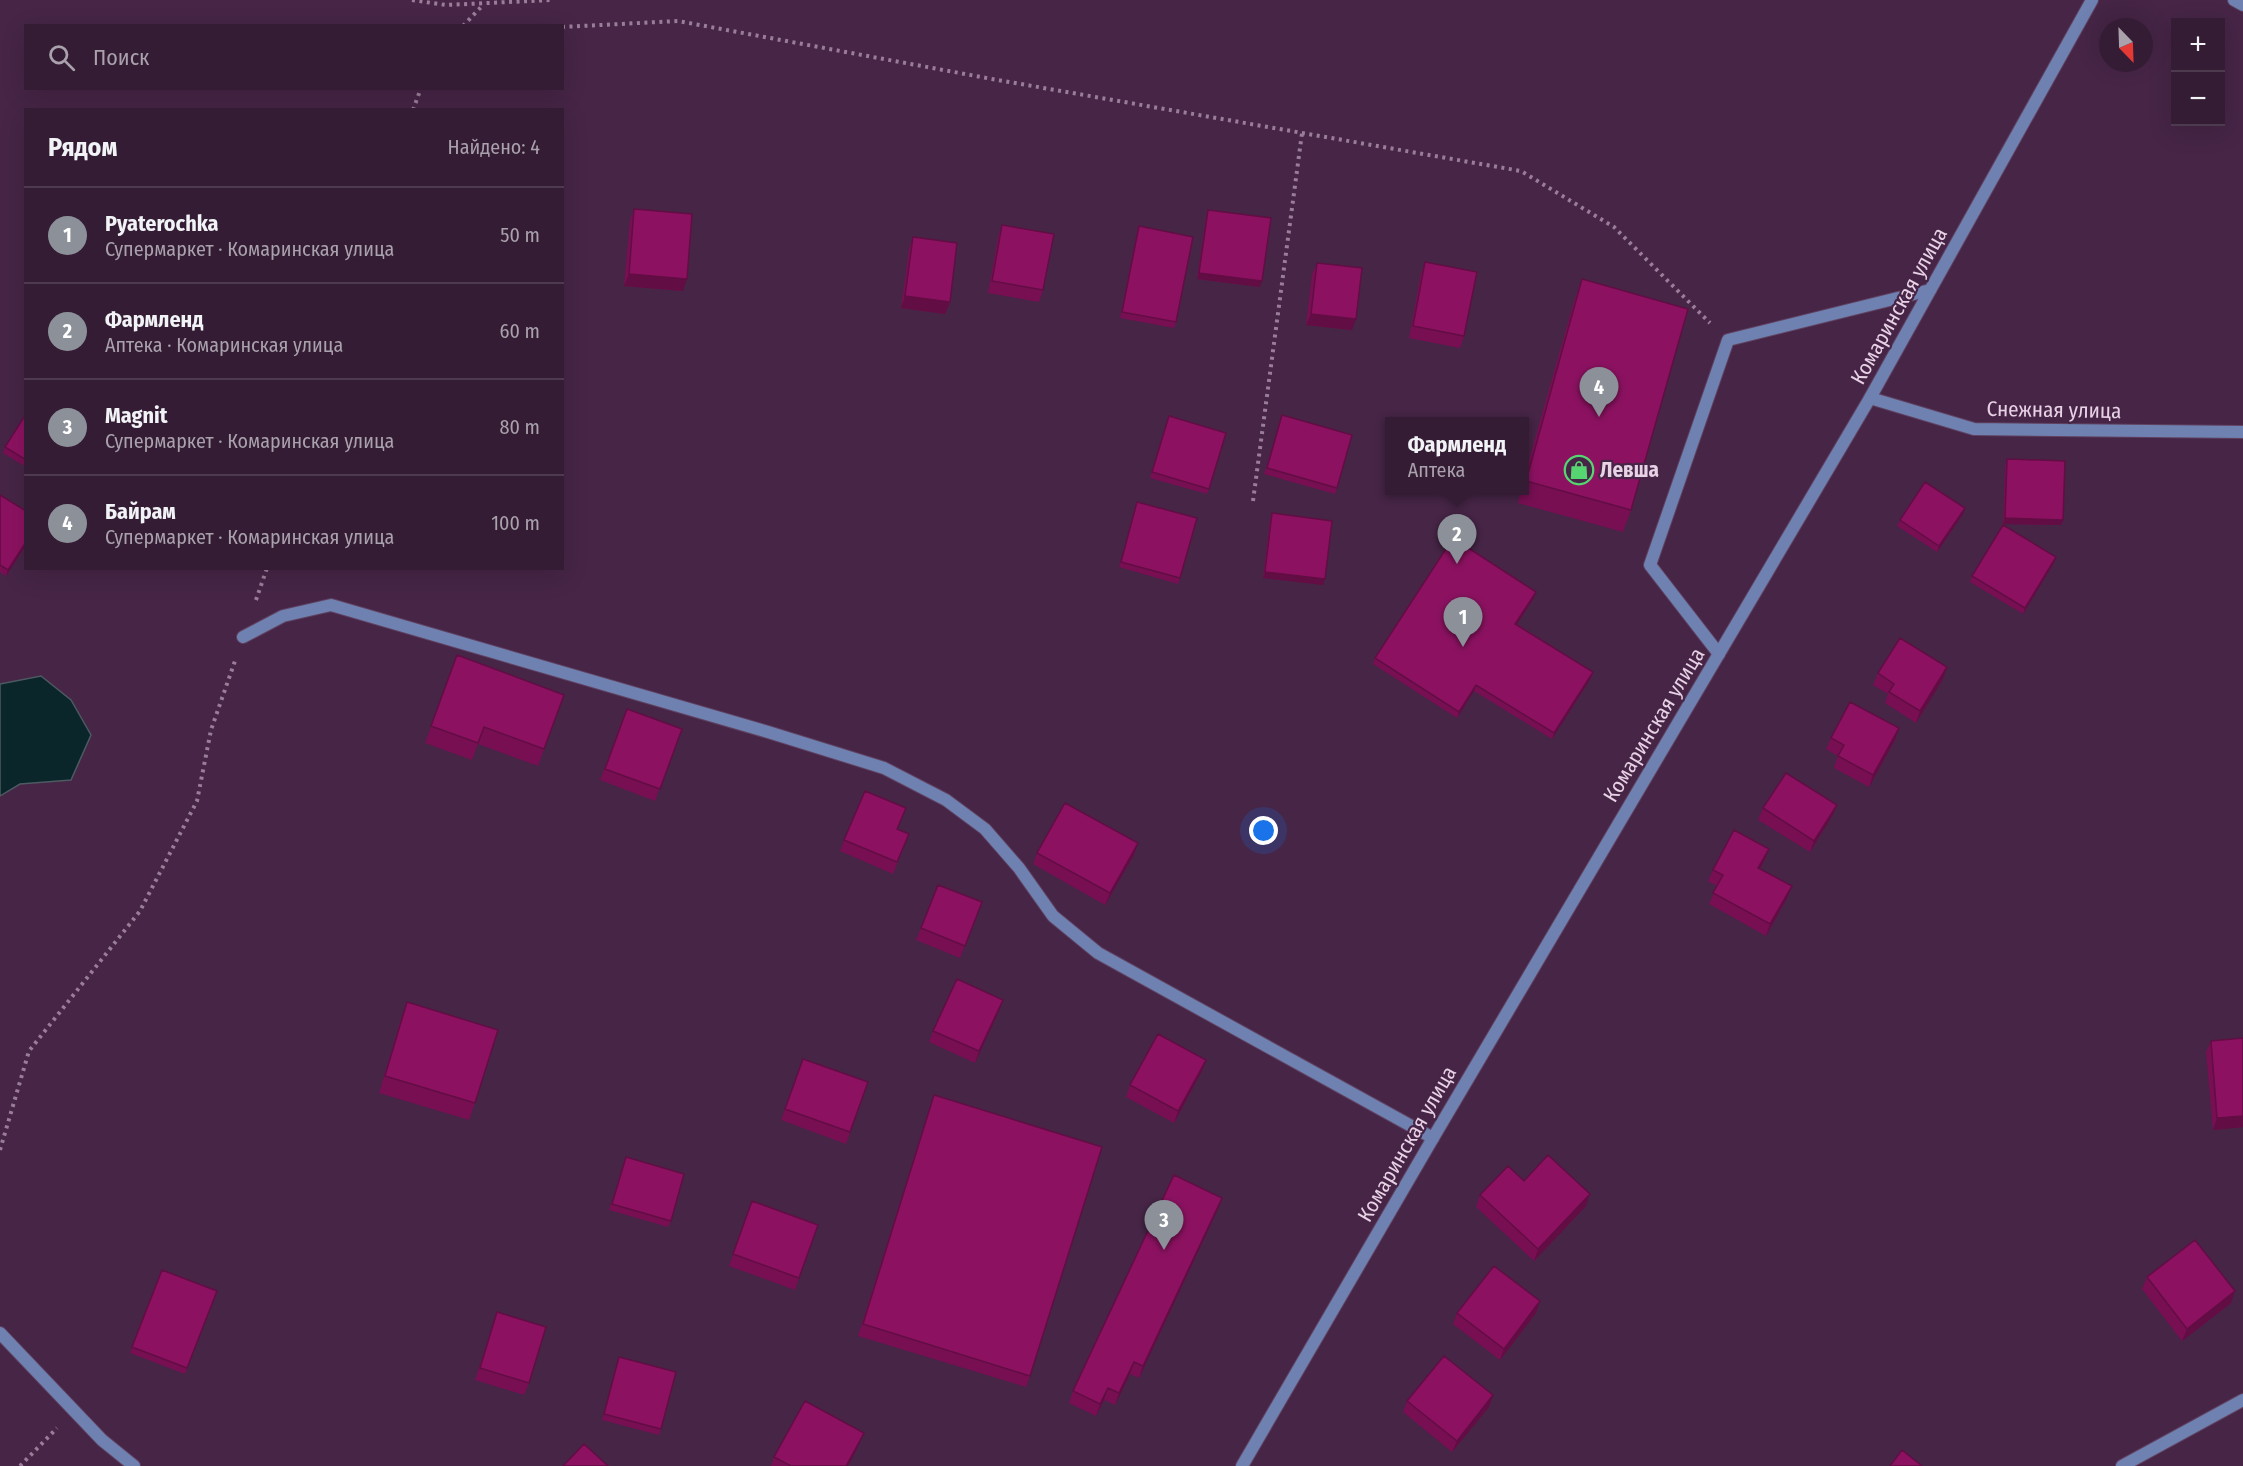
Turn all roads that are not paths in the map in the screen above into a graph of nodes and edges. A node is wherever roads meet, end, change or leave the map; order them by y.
1 (2092, 0) edge
2 (2234, 0) edge
3 (2243, 5) edge
4 (1930, 290) junction
5 (1870, 398) junction
6 (2243, 432) edge
7 (243, 637) road end
8 (1719, 654) junction
9 (1432, 1138) junction
10 (0, 1333) edge
11 (2243, 1400) edge
12 (134, 1466) edge
13 (1242, 1466) edge
14 (2122, 1466) edge

1 - 4 street, Комаринская улица
2 - 3 street
4 - 5 street, Комаринская улица
4 - 8 street
5 - 6 street, Снежная улица
5 - 8 street, Комаринская улица
7 - 9 street
8 - 9 street, Комаринская улица
9 - 13 street, Комаринская улица
10 - 12 street
11 - 14 street

